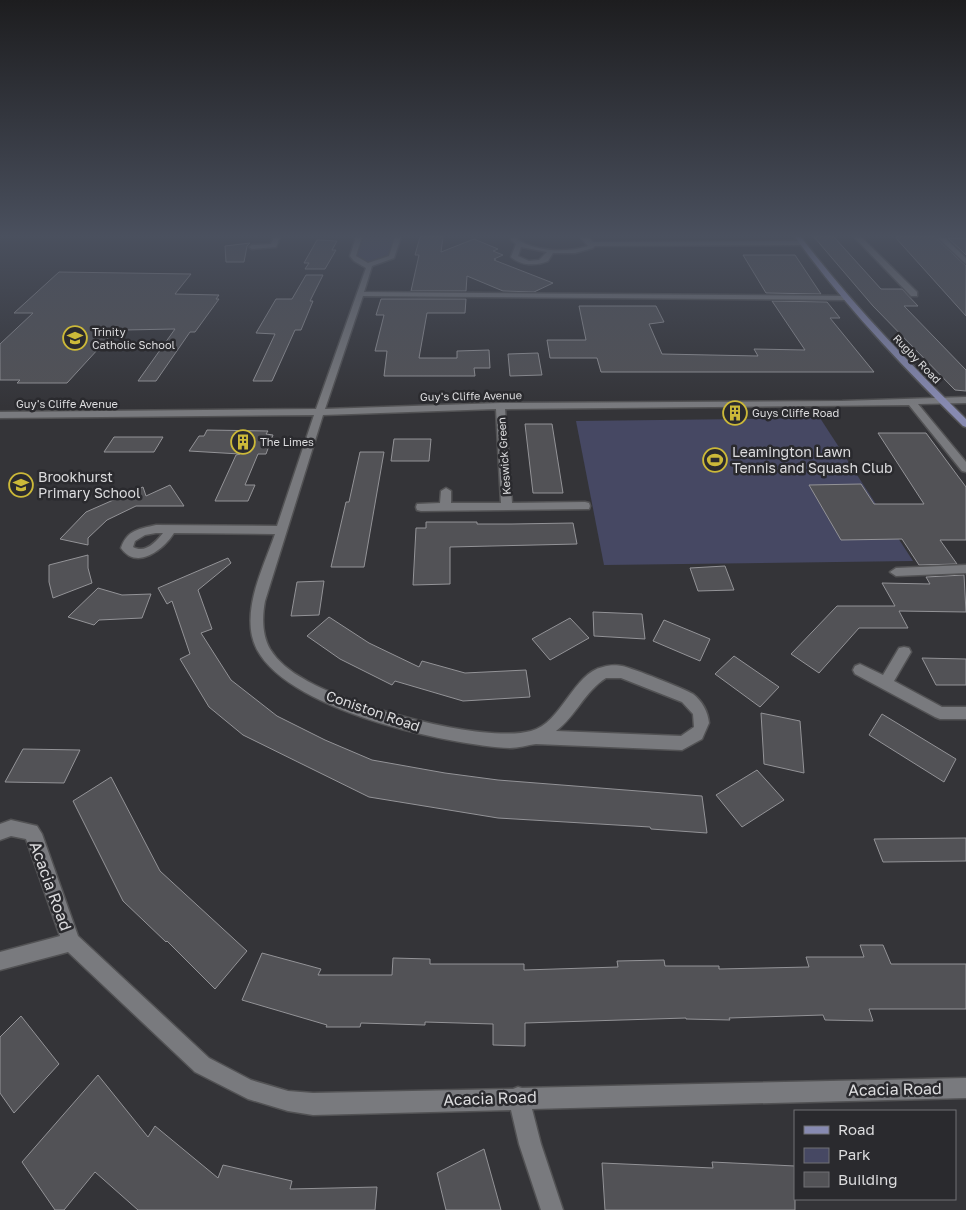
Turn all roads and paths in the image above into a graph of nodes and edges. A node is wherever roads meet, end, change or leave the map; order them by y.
1 (842, 293) edge
2 (360, 294) joint
3 (846, 298) junction
4 (966, 400) edge
5 (943, 401) junction
6 (912, 402) junction
7 (500, 406) junction
8 (320, 411) junction
9 (0, 415) edge
10 (966, 424) edge
11 (966, 468) edge
12 (446, 491) dead end
13 (507, 506) junction
14 (585, 506) dead end
15 (421, 507) dead end
16 (445, 507) junction
17 (170, 530) dead end
18 (280, 530) junction
19 (966, 569) edge
20 (896, 572) dead end
21 (904, 652) dead end
22 (860, 670) dead end
23 (884, 684) junction
24 (966, 713) edge
25 (536, 737) junction
26 (0, 832) edge
27 (71, 942) junction
28 (0, 961) edge
29 (966, 1088) edge
30 (518, 1097) junction
31 (552, 1210) edge

1 - 3 main road, Rugby Road
2 - 3 street
2 - 8 street, Coniston Road
3 - 5 main road, Rugby Road
4 - 5 street, Guy's Cliffe Avenue
5 - 6 street, Guy's Cliffe Avenue
5 - 10 main road, Rugby Road
6 - 7 street, Guy's Cliffe Avenue
6 - 11 street
7 - 8 street, Guy's Cliffe Avenue
7 - 13 street, Keswick Green
8 - 9 street, Guy's Cliffe Avenue
8 - 18 street, Coniston Road
12 - 16 street
13 - 14 street, Keswick Green
13 - 16 street, Keswick Green
15 - 16 street, Keswick Green
17 - 18 street
18 - 25 street, Coniston Road
19 - 20 street
21 - 23 street
22 - 23 street
23 - 24 street
25 - 25 street, Coniston Road
26 - 27 street, Acacia Road
27 - 28 street, Acacia Road
27 - 30 street, Acacia Road
29 - 30 street, Acacia Road
30 - 31 street

